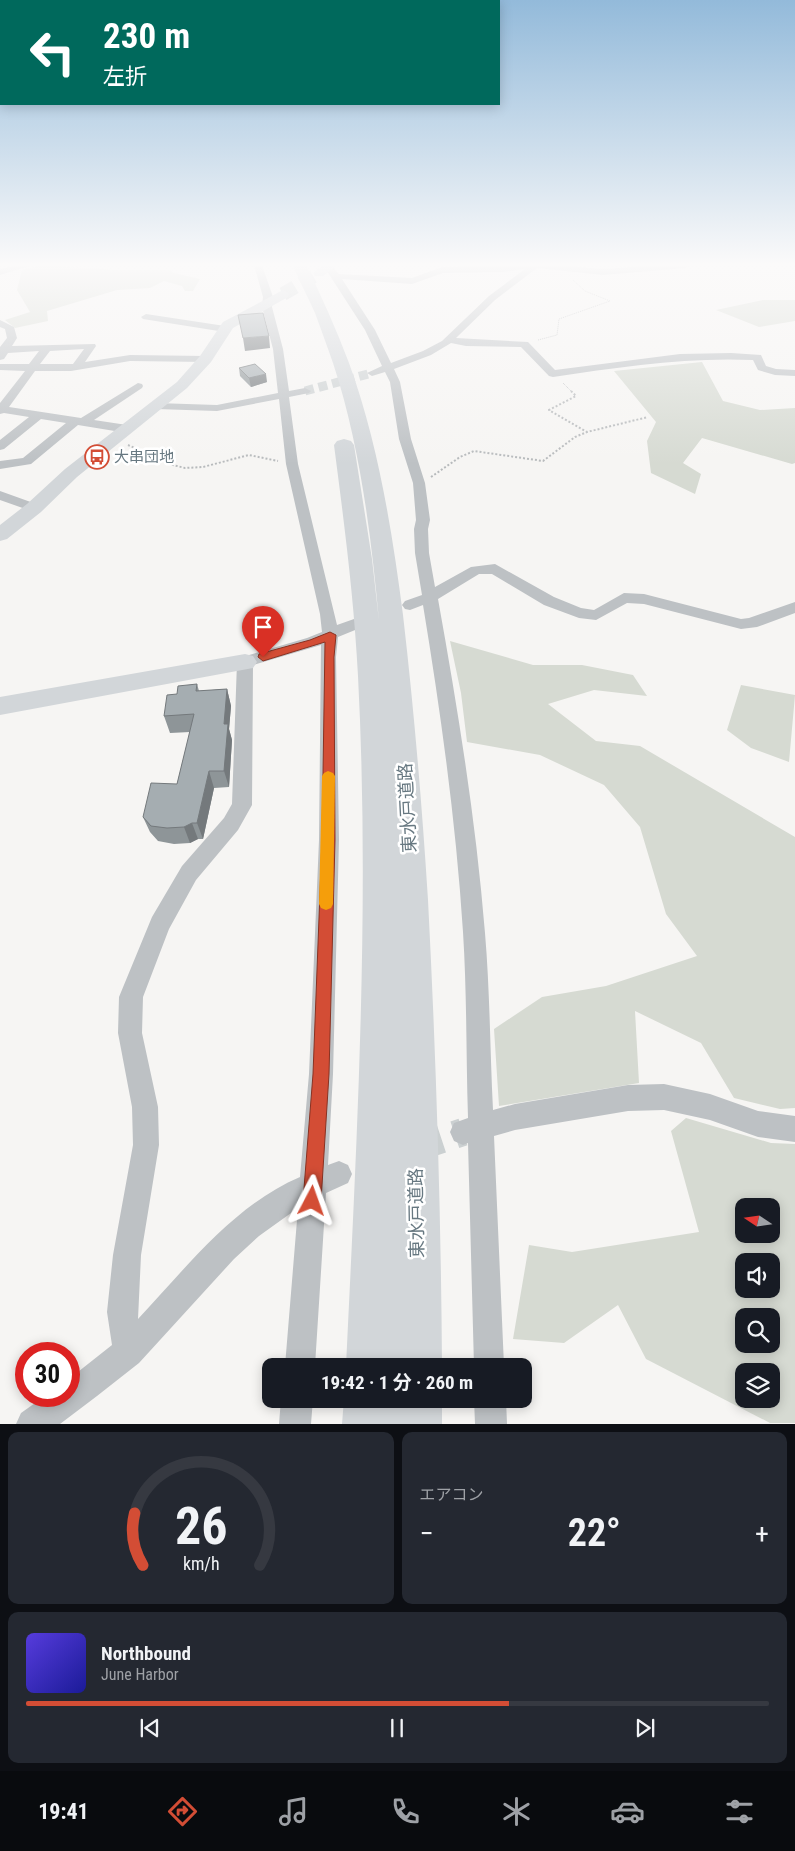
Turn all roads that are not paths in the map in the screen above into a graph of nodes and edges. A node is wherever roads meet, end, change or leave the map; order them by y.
1 (10, 331) edge
2 (223, 331) edge
3 (274, 331) edge
4 (313, 331) edge
5 (331, 331) edge
6 (371, 331) edge
7 (458, 331) edge
8 (449, 340) junction
9 (47, 348) junction
10 (2, 352) edge
11 (206, 359) junction
12 (0, 367) edge
13 (77, 367) junction
14 (33, 368) junction
15 (388, 369) junction
16 (795, 373) edge
17 (372, 374) tunnel mouth
18 (138, 386) dead end
19 (305, 391) tunnel mouth
20 (285, 397) junction
21 (156, 406) junction
22 (1, 410) edge
23 (39, 415) junction
24 (79, 422) junction
25 (121, 434) junction
26 (0, 446) edge
27 (0, 465) edge
28 (0, 495) edge
29 (34, 508) junction
30 (0, 535) edge
31 (430, 597) junction
32 (410, 606) dead end
33 (795, 606) edge
34 (354, 624) dead end
35 (330, 635) junction
36 (246, 662) junction
37 (0, 706) edge
38 (795, 1129) edge
39 (471, 1130) junction
40 (326, 1179) junction
41 (128, 1352) junction
42 (301, 1358) edge
43 (370, 1358) edge
44 (418, 1358) edge
45 (488, 1358) edge
46 (296, 1408) edge
47 (368, 1408) edge
48 (417, 1408) edge
49 (490, 1408) edge
50 (32, 1424) edge
51 (295, 1424) edge
52 (367, 1424) edge
53 (417, 1424) edge
54 (491, 1424) edge

1 - 10 street
2 - 11 street
3 - 20 street
4 - 43 highway, 東水戸道路
5 - 44 highway, 東水戸道路
6 - 15 street
7 - 8 street
8 - 15 street
8 - 16 street
9 - 10 street
9 - 13 street
9 - 14 street
11 - 13 street
11 - 21 street
12 - 14 street
13 - 14 street
14 - 22 street
15 - 17 street
15 - 31 street
18 - 24 street
19 - 20 street
20 - 21 street
20 - 35 street
21 - 25 street
22 - 23 street
23 - 24 street
23 - 26 street
24 - 25 street
24 - 27 street
25 - 29 street
28 - 29 street
29 - 30 street
31 - 32 street
31 - 33 street
31 - 39 street
34 - 35 street
35 - 36 street
35 - 40 street
36 - 37 street
36 - 41 street
38 - 39 street
39 - 45 street
40 - 41 street
40 - 42 street
41 - 50 street
46 - 51 street
47 - 52 highway
48 - 53 highway
49 - 54 street

